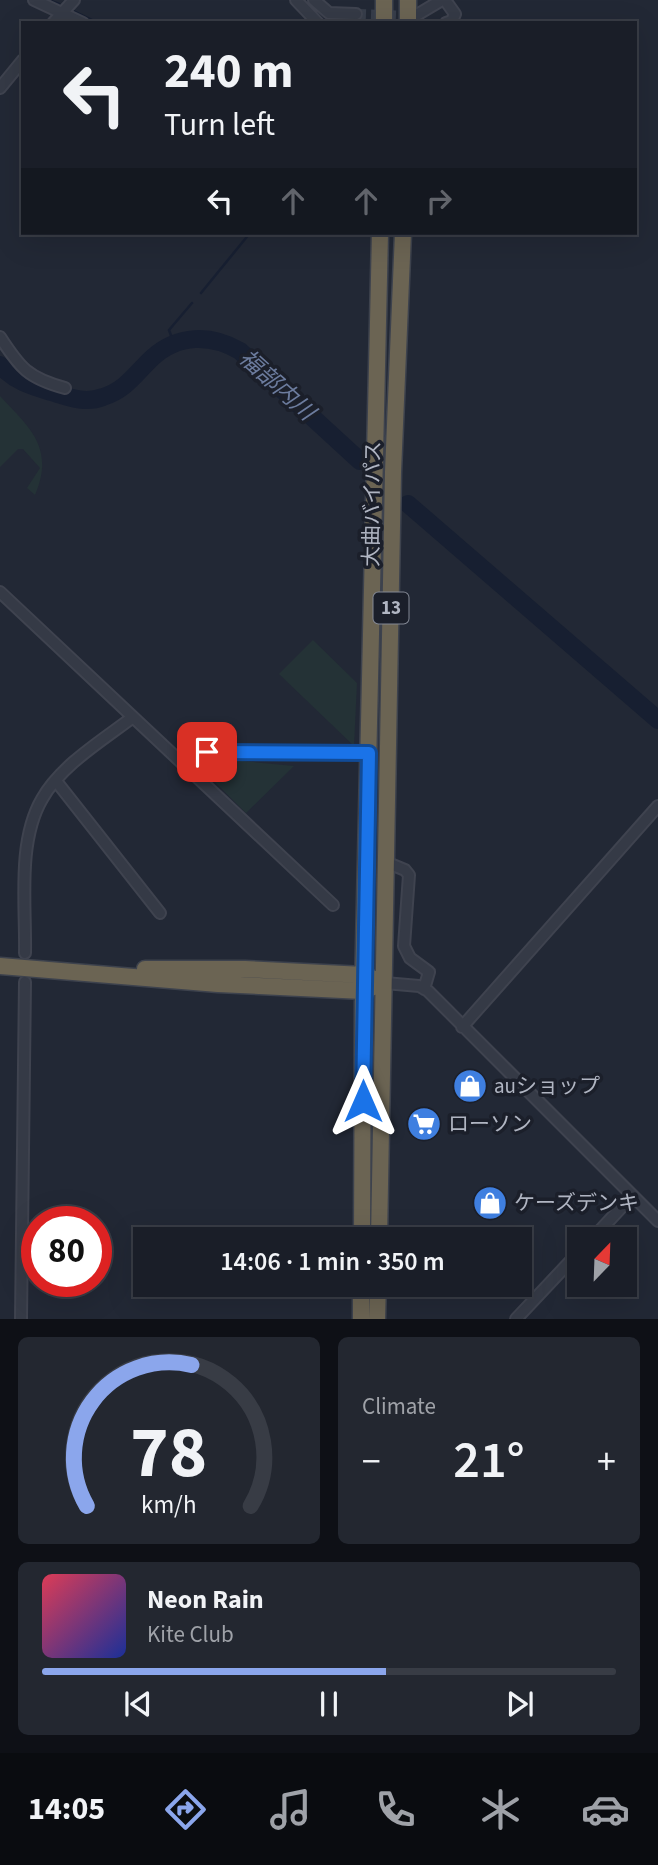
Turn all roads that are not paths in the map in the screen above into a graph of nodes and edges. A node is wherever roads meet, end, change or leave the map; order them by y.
1 (34, 0) edge
2 (74, 0) edge
3 (296, 0) edge
4 (314, 0) edge
5 (384, 0) edge
6 (408, 0) edge
7 (444, 0) edge
8 (62, 13) junction
9 (356, 14) tunnel mouth
10 (411, 19) edge
11 (55, 21) edge
12 (79, 21) edge
13 (316, 21) edge
14 (384, 21) edge
15 (452, 21) edge
16 (21, 62) edge
17 (0, 88) edge
18 (380, 235) edge
19 (402, 235) edge
20 (0, 337) edge
21 (65, 388) dead end
22 (0, 592) edge
23 (133, 717) junction
24 (369, 753) junction
25 (184, 763) junction
26 (56, 781) junction
27 (658, 806) edge
28 (388, 863) junction
29 (333, 905) dead end
30 (160, 913) dead end
31 (25, 953) dead end
32 (0, 966) edge
33 (25, 982) dead end
34 (364, 983) junction
35 (385, 983) junction
36 (424, 989) junction
37 (462, 1027) junction
38 (631, 1197) junction
39 (658, 1222) edge
40 (362, 1227) edge
41 (379, 1227) edge
42 (603, 1227) edge
43 (567, 1265) edge
44 (361, 1297) edge
45 (378, 1297) edge
46 (21, 1319) edge
47 (361, 1319) edge
48 (377, 1319) edge
49 (516, 1319) edge

1 - 8 street
2 - 8 street
3 - 13 street
4 - 9 street
5 - 14 highway
6 - 10 highway
7 - 10 street
7 - 15 street
8 - 11 street
8 - 12 street
16 - 17 street
18 - 24 highway, 大曲バイパス / 13
19 - 28 highway, 大曲バイパス / 13
20 - 21 street
22 - 23 street
23 - 25 street
23 - 26 street
24 - 25 street
24 - 34 highway, 大曲バイパス / 13
25 - 29 street
26 - 30 street
26 - 31 street
27 - 37 street
28 - 35 highway, 大曲バイパス / 13
28 - 36 street
32 - 34 highway
33 - 46 street
34 - 35 highway
34 - 40 highway, 大曲バイパス / 13
35 - 36 street
35 - 41 highway, 大曲バイパス / 13
36 - 37 street
37 - 38 street
38 - 39 street
38 - 42 street
43 - 49 street
44 - 47 highway
45 - 48 highway

